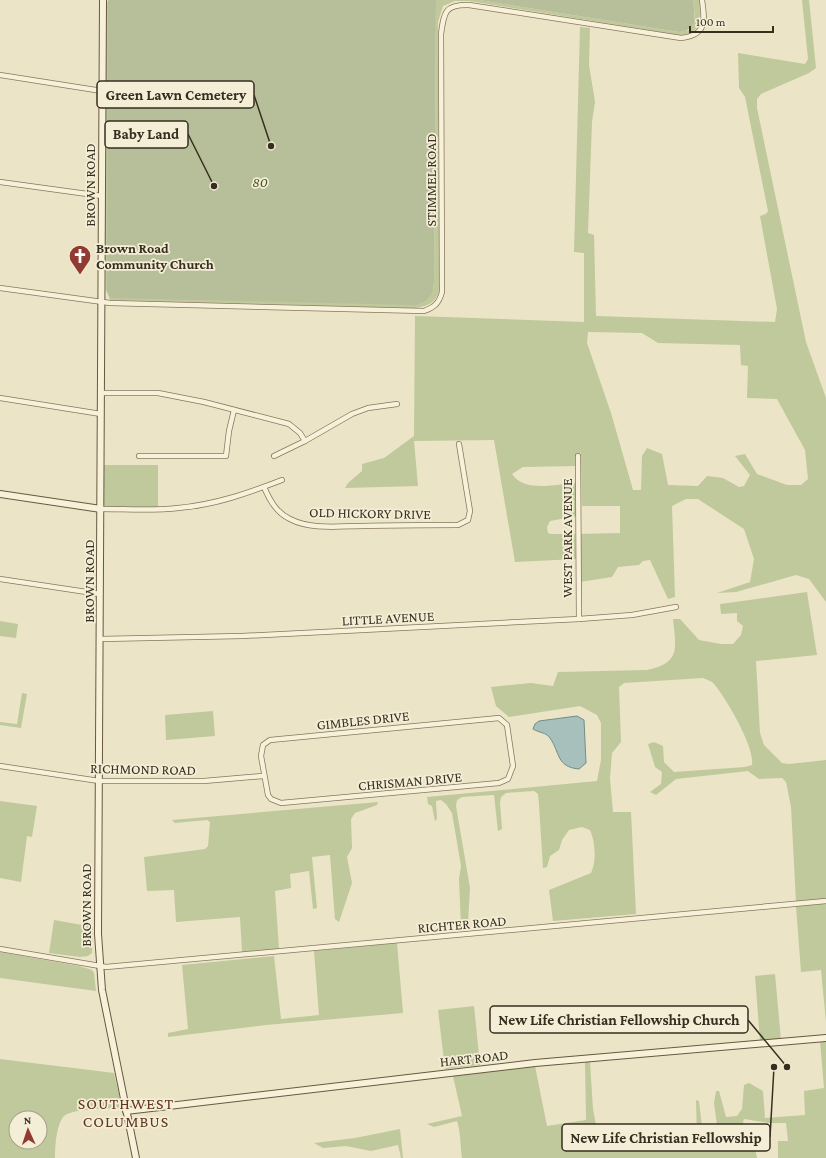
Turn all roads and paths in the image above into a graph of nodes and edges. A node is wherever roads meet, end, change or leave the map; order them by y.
1 (103, 0) edge
2 (702, 0) edge
3 (0, 75) edge
4 (102, 91) junction
5 (0, 182) edge
6 (102, 196) junction
7 (0, 288) edge
8 (102, 302) junction
9 (102, 393) junction
10 (0, 398) edge
11 (397, 404) dead end
12 (234, 410) junction
13 (102, 414) junction
14 (305, 441) junction
15 (459, 444) dead end
16 (139, 456) dead end
17 (274, 456) dead end
18 (578, 456) dead end
19 (282, 480) dead end
20 (264, 487) junction
21 (0, 494) edge
22 (101, 509) junction
23 (0, 579) edge
24 (100, 594) junction
25 (676, 607) dead end
26 (579, 620) junction
27 (100, 639) junction
28 (499, 718) joint
29 (0, 766) edge
30 (263, 776) junction
31 (98, 781) junction
32 (826, 902) edge
33 (0, 949) edge
34 (99, 966) junction
35 (826, 1038) edge
36 (126, 1111) junction
37 (136, 1158) edge

1 - 4 main road, BROWN ROAD
2 - 8 street, STIMMEL ROAD
3 - 4 street
4 - 6 main road, BROWN ROAD
5 - 6 street
6 - 8 main road, BROWN ROAD
7 - 8 street
8 - 9 main road, BROWN ROAD
9 - 12 street
9 - 13 main road, BROWN ROAD
10 - 13 street
11 - 14 street
12 - 14 street
12 - 16 street
13 - 22 main road, BROWN ROAD
14 - 17 street
15 - 20 street, OLD HICKORY DRIVE
18 - 26 street, WEST PARK AVENUE
19 - 20 street
20 - 22 street
21 - 22 main road
22 - 24 main road, BROWN ROAD
23 - 24 street
24 - 27 main road, BROWN ROAD
25 - 26 street, LITTLE AVENUE
26 - 27 street, LITTLE AVENUE
27 - 31 main road, BROWN ROAD
28 - 30 street, GIMBLES DRIVE
28 - 30 street, CHRISMAN DRIVE
29 - 31 street, RICHMOND ROAD
30 - 31 street, RICHMOND ROAD
31 - 34 main road, BROWN ROAD
32 - 34 street, RICHTER ROAD
33 - 34 street, RICHTER ROAD
34 - 36 main road, BROWN ROAD
35 - 36 main road, HART ROAD
36 - 37 main road, BROWN ROAD

